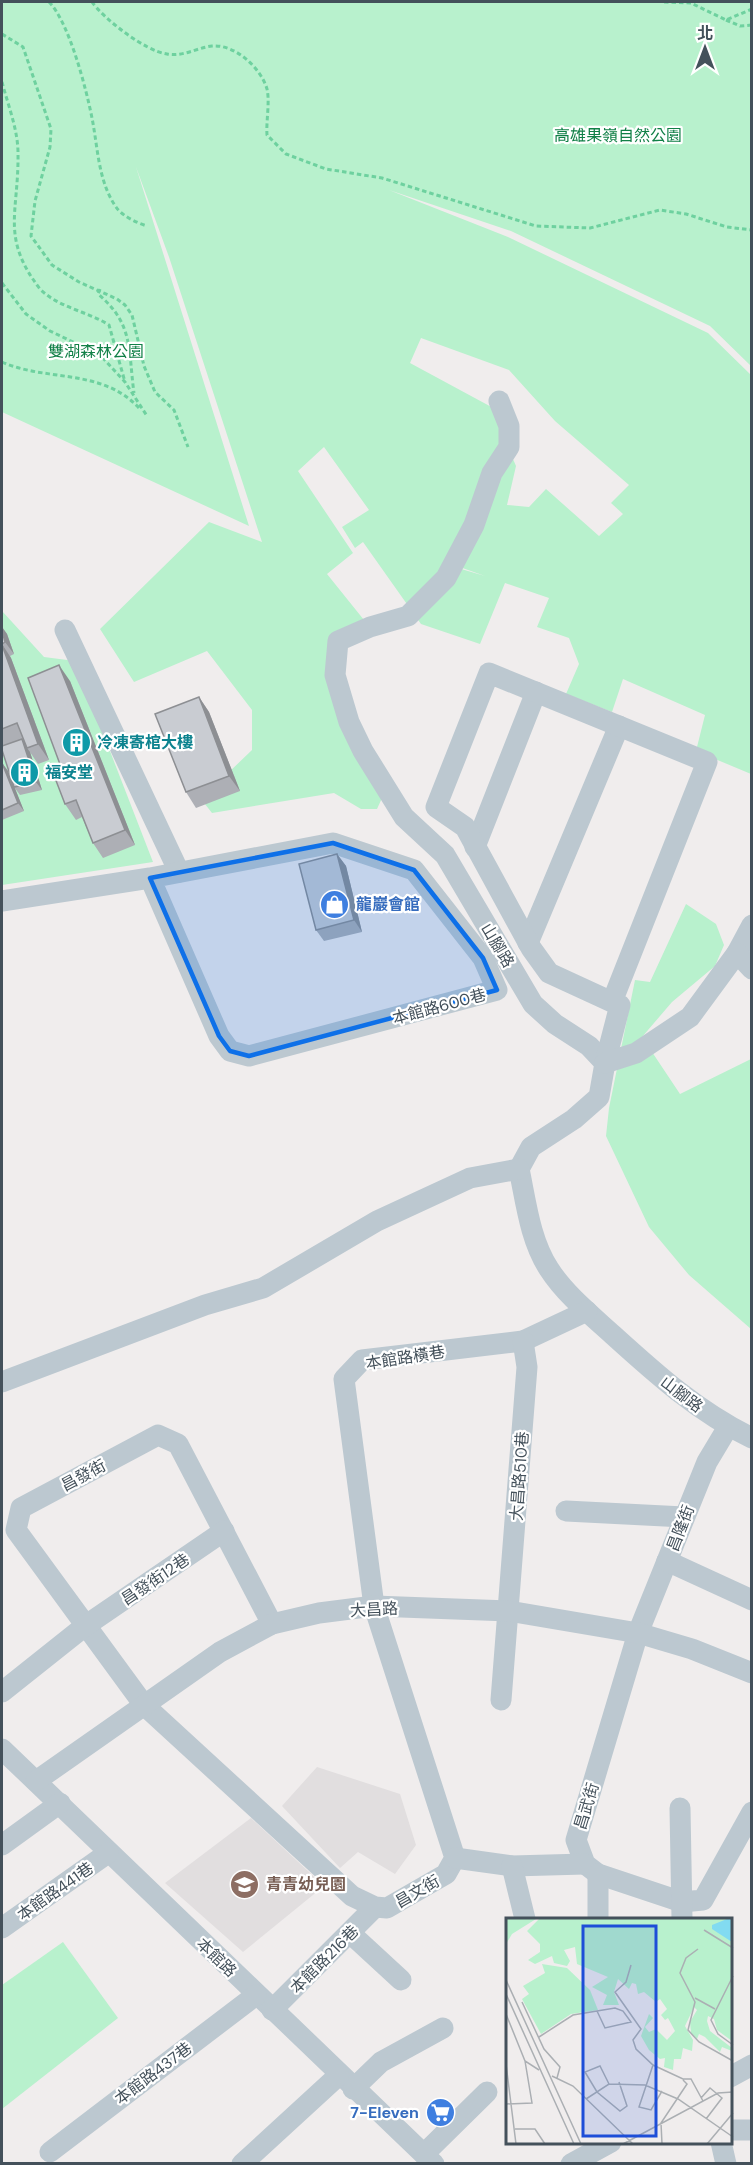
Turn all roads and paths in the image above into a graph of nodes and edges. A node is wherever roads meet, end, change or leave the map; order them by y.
1 (49, 2) edge
2 (92, 2) edge
3 (664, 2) edge
4 (752, 9) edge
5 (726, 20) junction
6 (752, 25) edge
7 (2, 34) edge
8 (2, 82) edge
9 (147, 226) dead end
10 (9, 228) dead end
11 (752, 230) edge
12 (11, 246) dead end
13 (2, 283) edge
14 (100, 290) junction
15 (2, 362) edge
16 (125, 382) junction
17 (134, 394) junction
18 (499, 401) dead end
19 (142, 411) junction
20 (147, 416) dead end
21 (188, 447) dead end
22 (65, 630) dead end
23 (536, 692) junction
24 (619, 726) junction
25 (475, 847) junction
26 (179, 872) junction
27 (150, 878) junction
28 (2, 901) edge
29 (752, 925) edge
30 (528, 943) junction
31 (737, 953) junction
32 (752, 969) edge
33 (612, 1002) junction
34 (605, 1063) junction
35 (519, 1169) junction
36 (587, 1311) junction
37 (524, 1341) junction
38 (2, 1382) edge
39 (728, 1427) junction
40 (752, 1438) edge
41 (566, 1511) dead end
42 (684, 1517) junction
43 (224, 1532) junction
44 (668, 1561) junction
45 (752, 1600) edge
46 (374, 1606) junction
47 (509, 1611) junction
48 (272, 1624) junction
49 (86, 1626) junction
50 (638, 1633) junction
51 (752, 1673) edge
52 (2, 1692) edge
53 (501, 1700) dead end
54 (144, 1705) junction
55 (2, 1749) edge
56 (36, 1781) junction
57 (60, 1803) junction
58 (680, 1808) dead end
59 (752, 1812) edge
60 (2, 1845) edge
61 (108, 1853) junction
62 (455, 1858) junction
63 (512, 1866) junction
64 (591, 1869) junction
65 (375, 1907) junction
66 (682, 1910) edge
67 (525, 1918) edge
68 (598, 1918) edge
69 (2, 1928) edge
70 (350, 1933) junction
71 (401, 1980) dead end
72 (256, 1995) junction
73 (272, 2010) junction
74 (443, 2028) dead end
75 (752, 2065) edge
76 (732, 2076) edge
77 (346, 2082) junction
78 (487, 2092) dead end
79 (732, 2130) edge
80 (752, 2130) edge
81 (606, 2144) edge
82 (721, 2144) edge
83 (50, 2152) dead end
84 (429, 2159) edge
85 (242, 2163) edge
86 (571, 2163) edge
87 (726, 2163) edge

1 - 9 path
2 - 11 path
3 - 5 path
4 - 5 path
5 - 6 path
7 - 14 path
8 - 10 path
12 - 16 path
13 - 16 path
14 - 17 path
14 - 21 path
15 - 19 path
16 - 17 path
17 - 19 path
18 - 34 street, 山腳路
19 - 20 path
22 - 26 street
23 - 24 street
23 - 25 street
23 - 25 street
24 - 30 street
24 - 33 street
25 - 30 street
26 - 27 street, 本館路600巷
26 - 27 street, 本館路600巷
27 - 28 street, 本館路600巷
29 - 31 street
30 - 33 street
31 - 32 street
31 - 34 street
33 - 34 street
34 - 35 street
35 - 36 street, 山腳路
35 - 38 street
36 - 37 street, 本館路橫巷
36 - 39 street, 山腳路
37 - 46 street, 本館路橫巷
37 - 47 street, 大昌路510巷
39 - 40 street, 山腳路
39 - 42 street, 昌隆街
41 - 42 street
42 - 44 street, 昌隆街
43 - 48 street, 昌發街
43 - 49 street, 昌發街12巷
43 - 49 street, 昌發街
44 - 45 street
44 - 50 street, 昌隆街
46 - 47 street, 大昌路
46 - 48 street, 大昌路
46 - 62 street
47 - 50 street, 大昌路
47 - 53 street, 大昌路510巷
48 - 54 street, 大昌路
49 - 52 street, 昌發街12巷
49 - 54 street, 昌發街
50 - 51 street, 大昌路
50 - 64 street, 昌武街
54 - 56 street, 大昌路
54 - 65 street, 昌文街
55 - 56 street, 本館路
56 - 57 street, 本館路
57 - 60 street
57 - 61 street, 本館路
58 - 66 street
59 - 66 street
61 - 69 street, 本館路441巷
61 - 72 street, 本館路
62 - 63 street
62 - 65 street, 昌文街
63 - 64 street
63 - 67 street
64 - 66 street
64 - 68 street, 昌武街
65 - 70 street, 本館路216巷
70 - 71 street
70 - 73 street, 本館路216巷
72 - 73 street, 本館路
72 - 83 street, 本館路437巷
73 - 77 street, 本館路
74 - 77 street
75 - 76 street
77 - 84 street, 本館路
77 - 85 street
78 - 84 street
79 - 80 street
81 - 86 street
82 - 87 street

